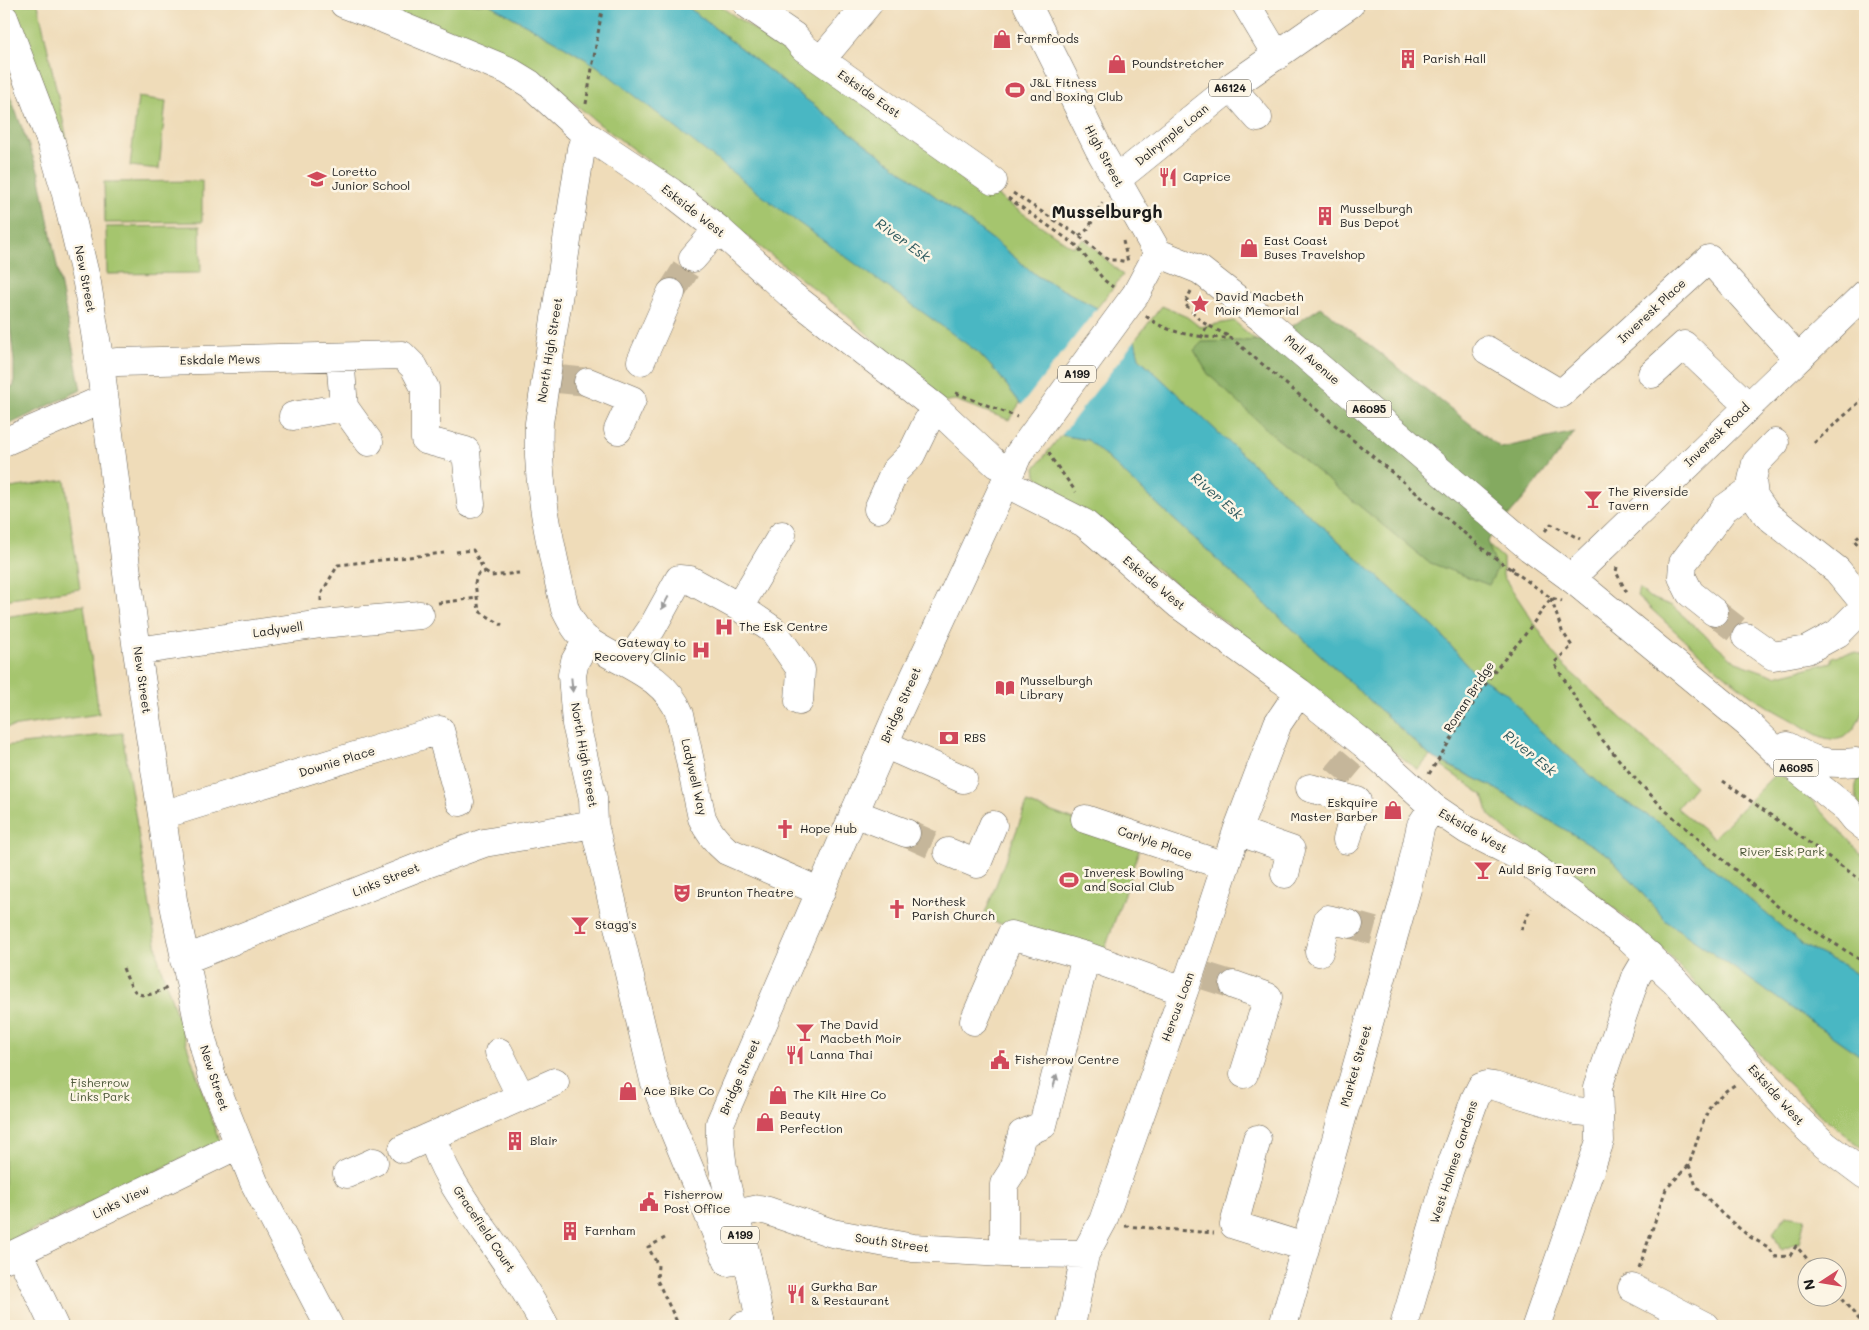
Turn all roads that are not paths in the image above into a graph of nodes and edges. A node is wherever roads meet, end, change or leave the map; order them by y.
1 (344, 4) edge
2 (747, 4) edge
3 (868, 4) edge
4 (1028, 4) edge
5 (1246, 4) edge
6 (1350, 4) edge
7 (4, 18) edge
8 (1276, 56) junction
9 (821, 60) junction
10 (1231, 88) junction
11 (1258, 118) dead end
12 (586, 135) junction
13 (1116, 180) junction
14 (993, 181) road end
15 (718, 229) junction
16 (1158, 253) junction
17 (693, 258) tunnel mouth
18 (671, 293) tunnel mouth
19 (1865, 294) edge
20 (1487, 350) dead end
21 (340, 357) junction
22 (1798, 358) junction
23 (641, 361) dead end
24 (100, 364) junction
25 (1652, 374) dead end
26 (588, 382) tunnel mouth
27 (105, 401) junction
28 (1748, 406) junction
29 (344, 407) junction
30 (936, 408) junction
31 (292, 416) dead end
32 (618, 430) dead end
33 (4, 442) edge
34 (369, 442) dead end
35 (1775, 443) dead end
36 (1011, 469) junction
37 (1753, 488) junction
38 (471, 504) dead end
39 (878, 509) dead end
40 (782, 535) dead end
41 (1571, 578) junction
42 (1865, 605) edge
43 (739, 607) junction
44 (1714, 612) tunnel mouth
45 (420, 615) road end
46 (1746, 637) tunnel mouth
47 (587, 640) junction
48 (137, 651) junction
49 (628, 663) junction
50 (1299, 692) junction
51 (799, 701) dead end
52 (1747, 723) junction
53 (884, 744) junction
54 (1861, 759) edge
55 (1337, 772) junction
56 (963, 779) dead end
57 (460, 802) dead end
58 (1433, 807) junction
59 (854, 813) junction
60 (162, 815) junction
61 (1856, 818) edge
62 (1086, 819) dead end
63 (594, 824) junction
64 (993, 825) dead end
65 (1237, 831) junction
66 (906, 833) tunnel mouth
67 (1347, 840) dead end
68 (948, 852) tunnel mouth
69 (1225, 866) junction
70 (1285, 874) dead end
71 (821, 892) junction
72 (1372, 931) junction
73 (1319, 952) dead end
74 (1648, 955) junction
75 (1086, 956) junction
76 (186, 969) junction
77 (1193, 979) junction
78 (1234, 985) tunnel mouth
79 (974, 1021) dead end
80 (499, 1052) dead end
81 (1244, 1074) dead end
82 (554, 1082) dead end
83 (521, 1097) junction
84 (1598, 1113) junction
85 (432, 1136) junction
86 (1256, 1139) dead end
87 (238, 1145) junction
88 (403, 1149) dead end
89 (374, 1162) dead end
90 (347, 1174) dead end
91 (1865, 1175) edge
92 (735, 1214) junction
93 (1305, 1247) junction
94 (1004, 1253) junction
95 (1085, 1254) junction
96 (11, 1256) edge
97 (747, 1259) junction
98 (1632, 1288) road end
99 (543, 1323) edge
100 (1698, 1324) edge
101 (755, 1325) edge
102 (54, 1326) edge
103 (329, 1326) edge
104 (1071, 1326) edge
105 (1283, 1326) edge
106 (1404, 1326) edge
107 (1536, 1326) edge

1 - 12 street, Eskside West
2 - 9 street, Eskside East
3 - 9 street
4 - 13 street, High Street
5 - 8 street
6 - 8 street, Dalrymple Loan / A6124
7 - 24 street, New Street
8 - 10 street, Dalrymple Loan / A6124
9 - 14 street, Eskside East
10 - 11 street
10 - 13 street, Dalrymple Loan / A6124
12 - 15 street, Eskside West
12 - 47 street, North High Street
13 - 16 street, High Street
15 - 17 street
15 - 30 street, Eskside West
16 - 36 street, Bridge Street / A199, bridge
16 - 41 street, Mall Avenue / A6095
18 - 23 street
19 - 22 street, Inveresk Road
20 - 22 street, Inveresk Place
21 - 24 street, Eskdale Mews
21 - 29 street
21 - 38 street, Eskdale Mews
22 - 28 street, Inveresk Road
24 - 27 street, New Street
25 - 28 street
26 - 32 street
27 - 33 street
27 - 48 street, New Street
28 - 41 street, Inveresk Road
29 - 31 street
29 - 34 street
30 - 36 street, Eskside West
30 - 39 street
35 - 37 street
36 - 50 street, Eskside West
36 - 53 street, Bridge Street / A199
37 - 42 street
37 - 44 street
40 - 43 street
41 - 52 street, A6095
42 - 46 street
43 -> 49 street
43 - 51 street
45 - 48 street, Ladywell
47 - 49 street, Ladywell Way
47 -> 63 street, North High Street
48 - 60 street, New Street
49 - 71 street, Ladywell Way
50 - 55 street, Eskside West
50 - 65 street, Hercus Loan
52 - 54 street, A6095
52 - 61 street, A6095
53 - 56 street
53 - 59 street, Bridge Street / A199
54 - 61 street, A6095
55 - 58 street, Eskside West
55 - 67 street
57 - 60 street, Downie Place
58 - 72 street, Market Street
58 - 74 street, Eskside West
59 - 66 street
59 - 71 street, Bridge Street / A199
60 - 76 street, New Street
62 - 69 street, Carlyle Place
63 - 76 street, Links Street
63 - 97 street, North High Street
64 - 68 street
65 - 69 street, Hercus Loan
65 - 70 street
69 - 77 street, Hercus Loan
71 - 92 street, Bridge Street / A199
72 - 73 street
72 - 93 street, Market Street
74 - 84 street
74 - 91 street, Eskside West
75 - 77 street
75 - 79 street
94 -> 75 street
76 - 87 street, New Street
77 - 95 street, Hercus Loan
78 - 81 street
80 - 83 street
82 - 83 street
83 - 85 street
84 - 106 street, West Holmes Gardens
84 - 107 street
85 - 88 street
85 - 99 street, Gracefield Court
86 - 93 street
87 - 96 street, Links View
87 - 103 street, New Street
89 - 90 street
92 - 94 street, South Street
92 - 97 street, A199
93 - 105 street, Market Street
94 - 95 street, South Street
95 - 104 street, Hercus Loan
96 - 102 street
97 - 101 street, A199
98 - 100 street

